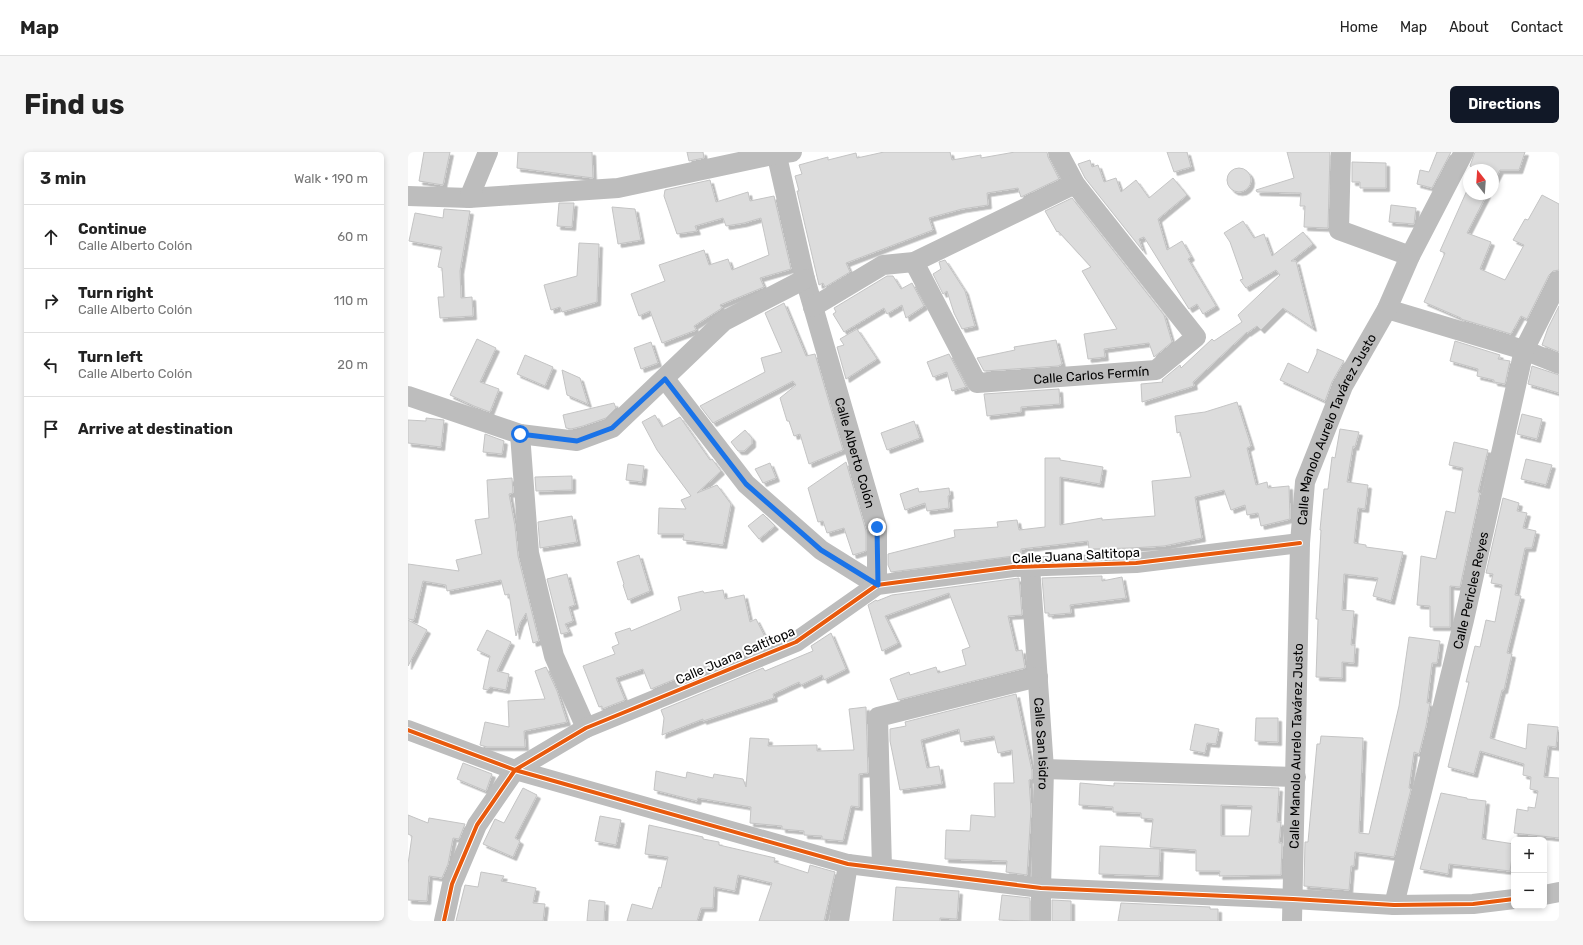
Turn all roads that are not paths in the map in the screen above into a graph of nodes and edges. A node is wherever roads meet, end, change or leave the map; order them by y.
1 (488, 152) edge
2 (1058, 152) edge
3 (1341, 152) edge
4 (1464, 152) edge
5 (782, 153) edge
6 (1075, 184) junction
7 (408, 196) edge
8 (469, 198) junction
9 (1410, 256) junction
10 (914, 262) junction
11 (805, 279) junction
12 (1559, 280) edge
13 (813, 307) junction
14 (1387, 309) junction
15 (1524, 350) junction
16 (1559, 364) edge
17 (665, 379) junction
18 (408, 396) edge
19 (520, 434) junction
20 (1300, 543) junction
21 (1030, 566) junction
22 (878, 585) junction
23 (1038, 677) junction
24 (586, 728) junction
25 (408, 730) edge
26 (515, 770) junction
27 (1044, 770) junction
28 (1296, 777) junction
29 (848, 864) junction
30 (882, 868) junction
31 (1041, 888) junction
32 (1559, 892) edge
33 (1547, 894) edge
34 (1293, 898) junction
35 (1511, 899) edge
36 (1394, 905) junction
37 (444, 921) edge
38 (839, 921) edge
39 (1042, 921) edge
40 (1292, 921) edge

1 - 8 street
2 - 6 street, Calle Carlos Fermín
3 - 9 street
4 - 9 street, Calle Manolo Aurelo Tavárez Justo
5 - 8 street
5 - 11 street, Calle Alberto Colón
6 - 10 street
6 - 10 street, Calle Carlos Fermín
7 - 8 street
9 - 14 street, Calle Manolo Aurelo Tavárez Justo
10 - 13 street
11 - 13 street, Calle Alberto Colón
11 - 17 street
12 - 15 street, Calle Pericles Reyes
13 - 22 street, Calle Alberto Colón
14 - 15 street
14 - 20 street, Calle Manolo Aurelo Tavárez Justo
15 - 16 street
15 - 36 street, Calle Pericles Reyes
17 - 19 street
17 - 22 street
18 - 19 street
19 - 24 street
20 - 21 street, Calle Juana Saltitopa
20 - 28 street, Calle Manolo Aurelo Tavárez Justo
21 - 22 street, Calle Juana Saltitopa
21 - 23 street, Calle San Isidro
22 - 24 street, Calle Juana Saltitopa
23 - 27 street, Calle San Isidro
23 - 30 street
24 - 26 street, Calle Juana Saltitopa
25 - 26 street
26 - 29 street
26 - 37 street, Calle Juana Saltitopa
27 - 28 street
27 - 31 street, Calle San Isidro
28 - 34 street, Calle Manolo Aurelo Tavárez Justo
29 - 30 street
29 - 38 street
30 - 31 street
31 - 34 street
31 - 39 street, Calle San Isidro
32 - 33 street
34 - 36 street
34 - 40 street, Calle Manolo Aurelo Tavárez Justo
35 - 36 street

